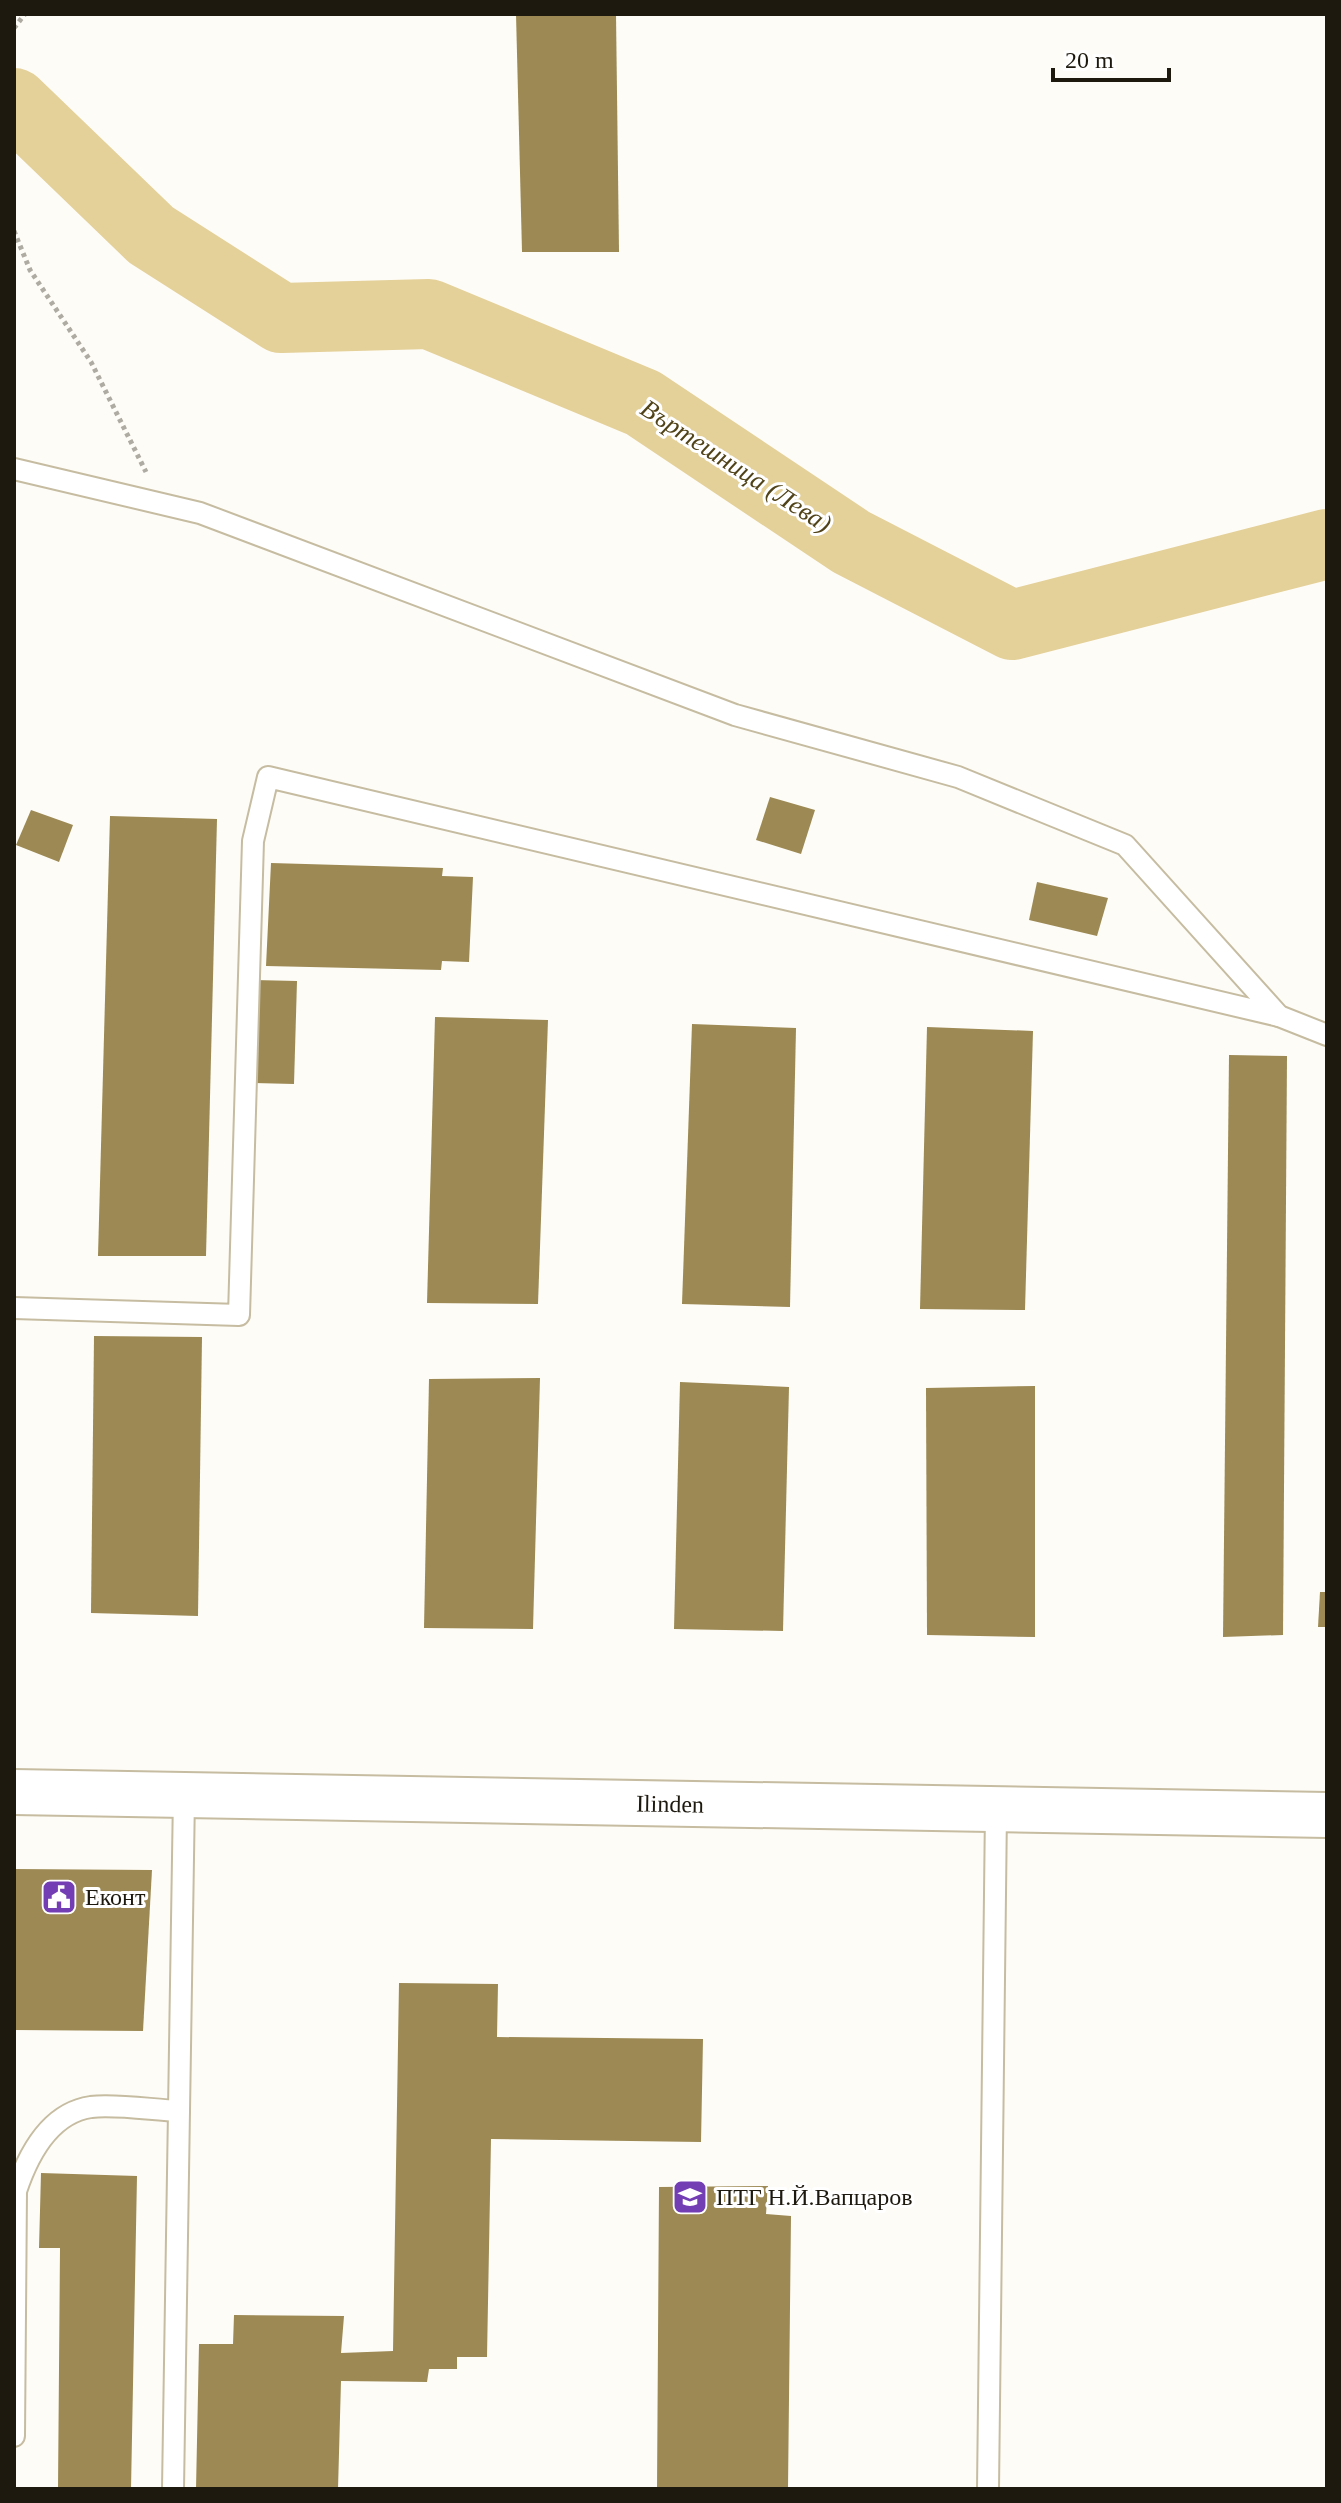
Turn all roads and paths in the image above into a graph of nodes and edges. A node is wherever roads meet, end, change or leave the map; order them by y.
1 (25, 14) edge
2 (14, 28) edge
3 (14, 231) edge
4 (14, 469) edge
5 (162, 504) junction
6 (1279, 1016) junction
7 (1327, 1035) edge
8 (14, 1308) edge
9 (14, 1792) edge
10 (184, 1795) junction
11 (996, 1809) junction
12 (1327, 1815) edge
13 (179, 2111) junction
14 (14, 2436) edge
15 (173, 2489) edge
16 (988, 2489) edge

1 - 2 path
3 - 5 path
4 - 5 lane
5 - 6 lane
6 - 7 lane
6 - 8 lane
9 - 10 street, Ilinden
10 - 11 street, Ilinden
10 - 13 lane
11 - 12 street, Ilinden
11 - 16 lane
13 - 14 lane
13 - 15 lane

